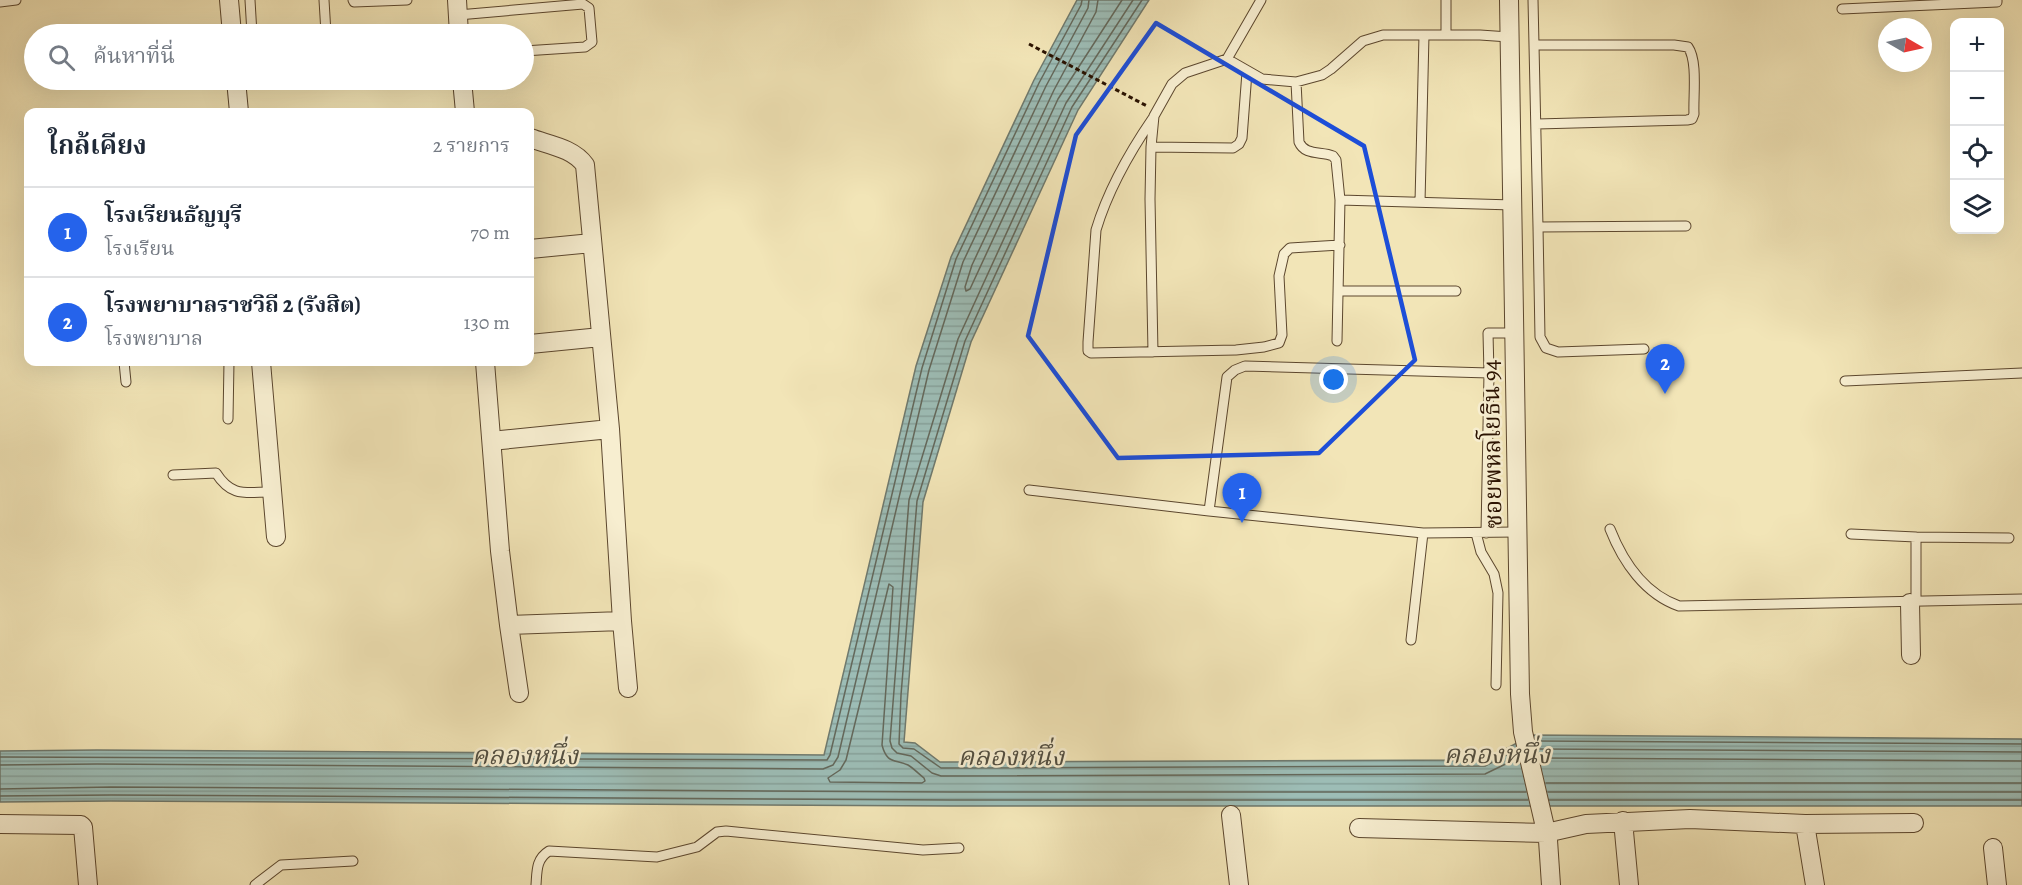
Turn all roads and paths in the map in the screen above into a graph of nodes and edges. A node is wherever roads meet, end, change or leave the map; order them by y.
1 (16, 0) edge
2 (229, 0) edge
3 (250, 0) edge
4 (324, 0) edge
5 (353, 0) edge
6 (407, 0) edge
7 (1261, 0) edge
8 (1446, 0) edge
9 (1509, 0) edge
10 (1533, 0) edge
11 (1997, 0) edge
12 (0, 2) edge
13 (457, 8) edge
14 (1842, 9) dead end
15 (231, 24) edge
16 (251, 24) edge
17 (325, 24) edge
18 (458, 24) edge
19 (1424, 35) junction
20 (1446, 35) junction
21 (1509, 37) junction
22 (1029, 44) dead end
23 (1535, 45) junction
24 (534, 50) edge
25 (1227, 60) junction
26 (1247, 72) junction
27 (1296, 82) junction
28 (237, 90) edge
29 (463, 90) edge
30 (239, 108) edge
31 (465, 108) edge
32 (1155, 114) junction
33 (1537, 124) junction
34 (534, 139) edge
35 (1151, 147) junction
36 (1340, 200) junction
37 (1420, 202) junction
38 (1513, 205) junction
39 (1686, 226) dead end
40 (1538, 227) junction
41 (592, 243) junction
42 (1340, 245) junction
43 (534, 249) edge
44 (1338, 291) junction
45 (1456, 291) dead end
46 (1514, 333) junction
47 (601, 337) junction
48 (1337, 341) dead end
49 (534, 344) edge
50 (1644, 349) dead end
51 (1153, 352) junction
52 (124, 366) edge
53 (228, 366) edge
54 (261, 366) edge
55 (485, 366) edge
56 (1489, 373) junction
57 (2022, 373) edge
58 (1845, 381) dead end
59 (126, 382) dead end
60 (228, 419) dead end
61 (609, 429) junction
62 (501, 440) dead end
63 (173, 475) dead end
64 (1029, 490) dead end
65 (272, 492) junction
66 (1209, 511) junction
67 (1610, 529) dead end
68 (1517, 532) junction
69 (1423, 533) junction
70 (1481, 533) junction
71 (1851, 534) dead end
72 (276, 537) dead end
73 (1916, 537) junction
74 (2009, 538) dead end
75 (2022, 599) edge
76 (1913, 603) junction
77 (622, 621) junction
78 (509, 625) junction
79 (1411, 640) dead end
80 (1911, 655) dead end
81 (1496, 685) dead end
82 (628, 688) dead end
83 (519, 693) dead end
84 (1231, 815) dead end
85 (1623, 821) junction
86 (1914, 823) dead end
87 (0, 824) edge
88 (1805, 824) junction
89 (1359, 828) dead end
90 (1545, 828) junction
91 (959, 848) dead end
92 (1994, 848) dead end
93 (353, 861) dead end
94 (88, 885) edge
95 (255, 885) edge
96 (536, 885) edge
97 (1239, 885) edge
98 (1551, 885) edge
99 (1629, 885) edge
100 (1815, 885) edge
101 (1997, 885) edge

1 - 12 lane
2 - 15 street
3 - 16 lane
4 - 17 lane
5 - 6 lane
7 - 25 lane
8 - 20 lane
9 - 21 street, ซอยพหลโยธิน 94
10 - 23 lane
11 - 14 lane
13 - 18 street
13 - 24 lane
19 - 20 lane
19 - 27 lane
19 - 37 lane
20 - 21 lane
21 - 38 street, ซอยพหลโยธิน 94
22 - 32 path
23 - 33 lane
23 - 33 lane
25 - 26 lane
25 - 32 lane
26 - 27 lane
26 - 35 lane
27 - 36 lane
28 - 30 street
29 - 31 street
32 - 35 lane
32 - 51 lane
33 - 40 lane
34 - 41 street
35 - 51 lane
36 - 37 lane
36 - 42 lane
37 - 38 lane
38 - 46 street, ซอยพหลโยธิน 94
39 - 40 lane
40 - 50 lane
41 - 43 street
41 - 47 street
42 - 44 lane
42 - 51 lane
44 - 45 lane
44 - 48 lane
46 - 56 lane
46 - 68 street, ซอยพหลโยธิน 94
47 - 49 street
47 - 61 street
52 - 59 lane
53 - 60 lane
54 - 65 street
55 - 78 street
56 - 66 lane
56 - 70 lane
57 - 58 lane
61 - 62 street
61 - 77 street
63 - 65 lane
64 - 66 lane
65 - 72 street
66 - 69 lane
67 - 76 lane
68 - 70 lane
68 - 90 street, ซอยพหลโยธิน 94
69 - 70 lane
69 - 79 lane
70 - 81 lane
71 - 73 lane
73 - 74 lane
73 - 76 lane
75 - 76 lane
76 - 80 street
77 - 78 street
77 - 82 street
78 - 83 street
84 - 97 street
85 - 88 street
85 - 90 street
85 - 99 street
86 - 88 street
87 - 94 street
88 - 100 street
89 - 90 street
90 - 98 street, ซอยพหลโยธิน 94
91 - 96 lane
92 - 101 street
93 - 95 lane

